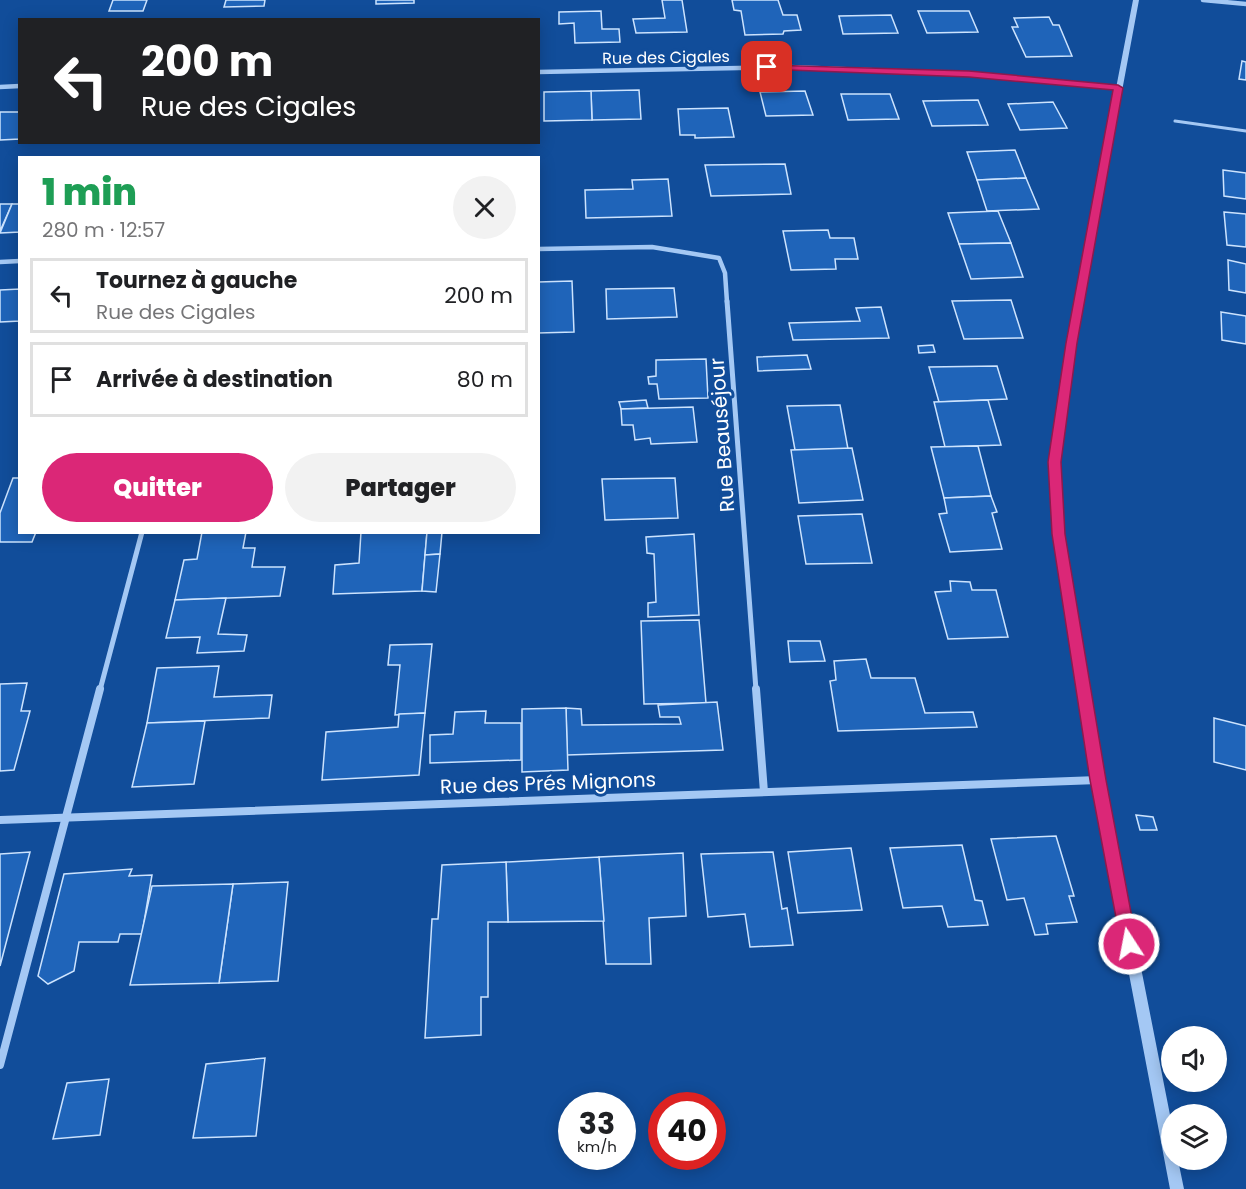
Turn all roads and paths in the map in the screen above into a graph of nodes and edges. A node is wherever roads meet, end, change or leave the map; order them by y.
1 (1136, 0) edge
2 (1203, 0) edge
3 (1246, 4) edge
4 (540, 72) edge
5 (18, 86) edge
6 (0, 87) edge
7 (1118, 88) junction
8 (1175, 121) dead end
9 (1246, 131) edge
10 (540, 249) edge
11 (18, 261) edge
12 (0, 262) edge
13 (141, 534) edge
14 (1098, 780) junction
15 (764, 792) junction
16 (66, 818) junction
17 (0, 820) edge
18 (0, 1065) edge
19 (1177, 1189) edge

1 - 7 street
2 - 3 street
4 - 7 street, Rue des Cigales
5 - 6 street
7 - 14 street
8 - 9 lane
10 - 15 street, Rue Beauséjour
11 - 12 street
13 - 16 street
14 - 15 street, Rue des Prés Mignons
14 - 19 street
15 - 16 street, Rue des Prés Mignons
16 - 17 street, Rue des Prés Mignons
16 - 18 street

